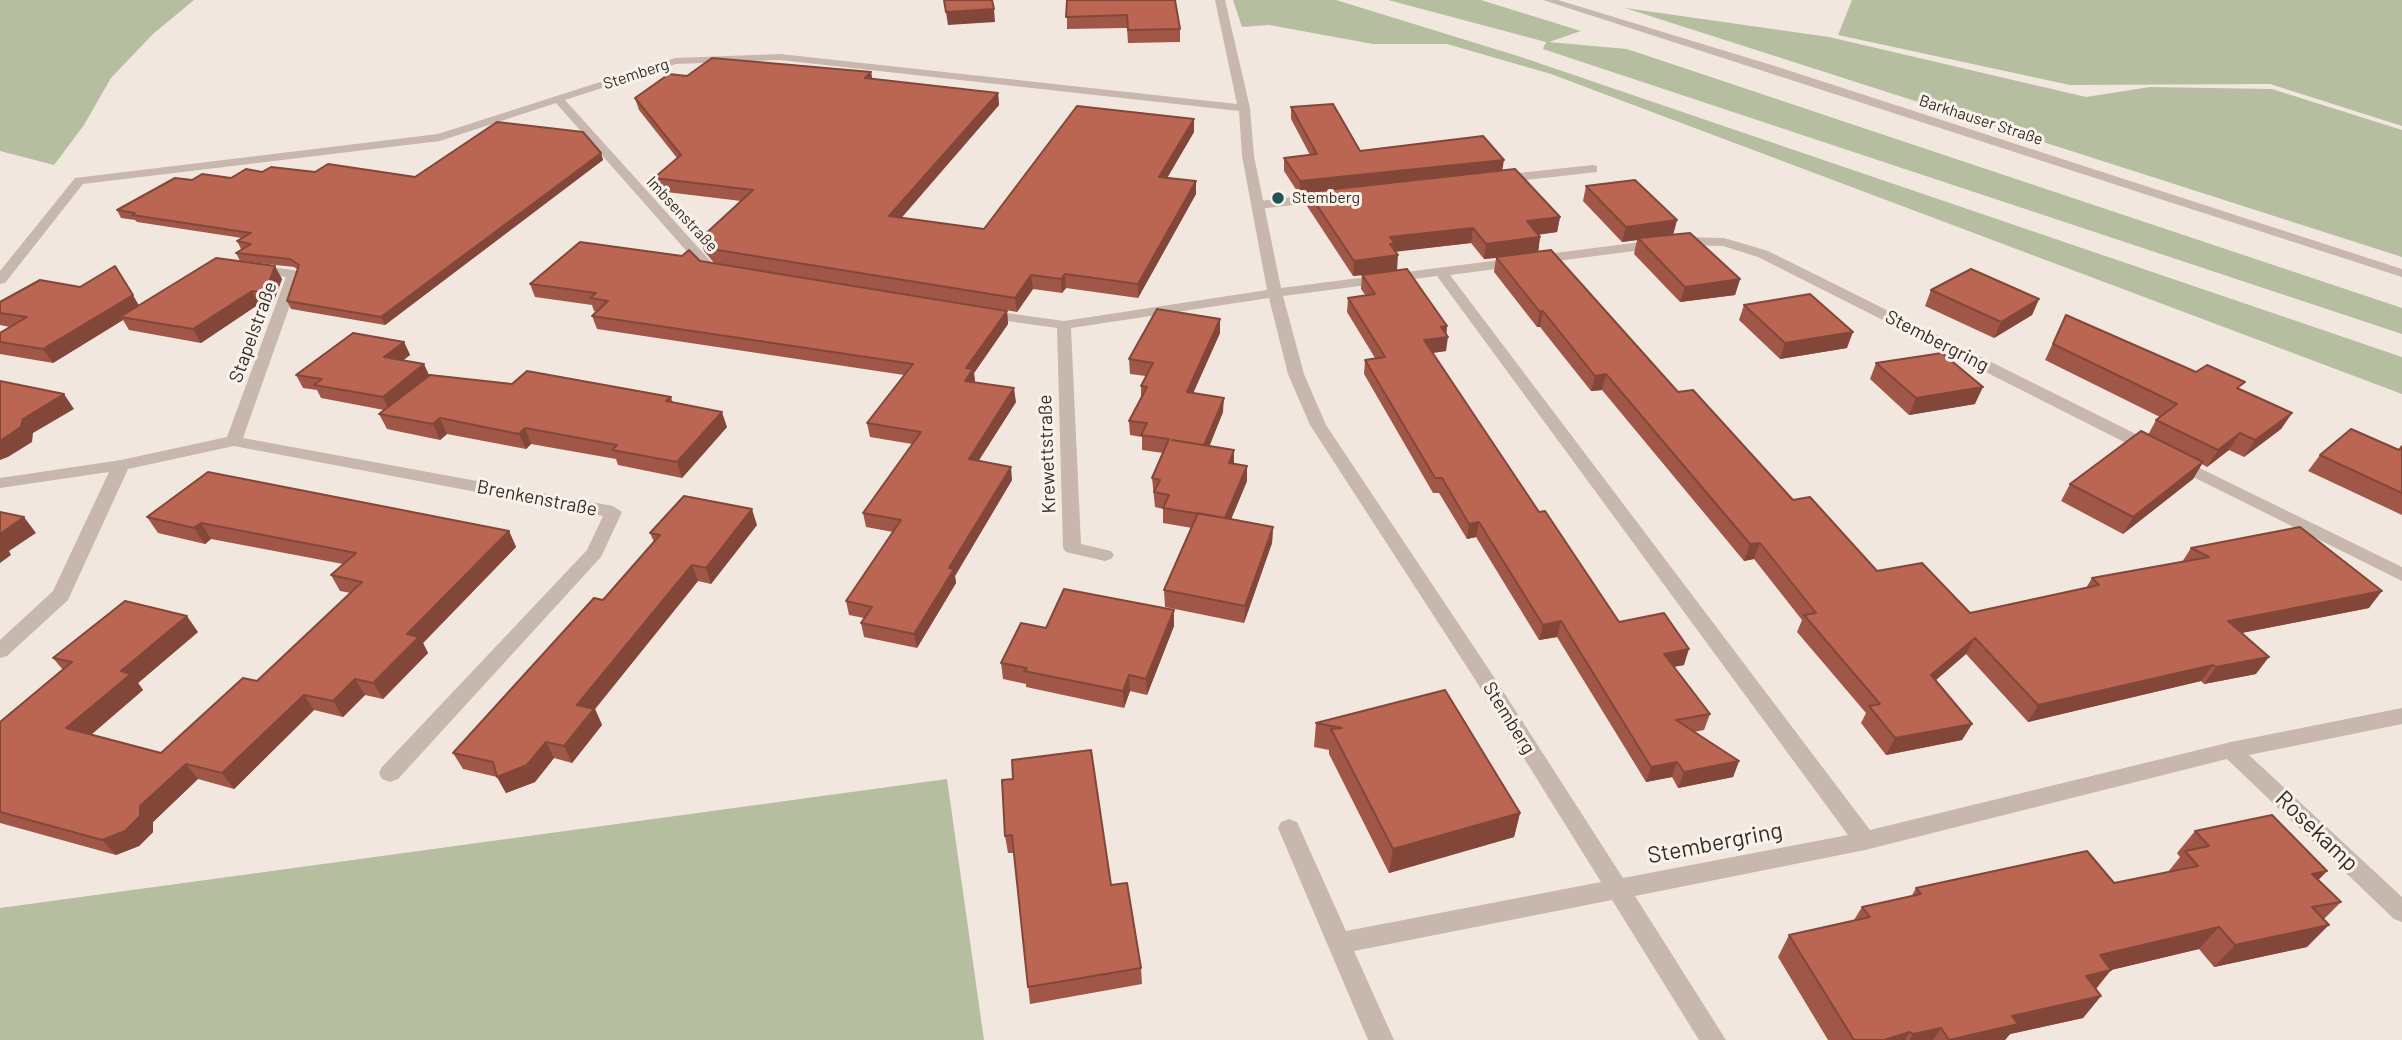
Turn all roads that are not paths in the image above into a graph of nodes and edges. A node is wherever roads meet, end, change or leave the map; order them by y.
1 (1220, 0) edge
2 (1548, 0) edge
3 (558, 99) junction
4 (1244, 108) junction
5 (1593, 169) dead end
6 (1486, 181) edge
7 (1352, 195) edge
8 (1259, 205) junction
9 (240, 267) edge
10 (1441, 271) junction
11 (735, 273) edge
12 (2402, 273) edge
13 (0, 280) edge
14 (1275, 293) junction
15 (971, 312) edge
16 (1064, 325) junction
17 (234, 441) junction
18 (121, 465) junction
19 (0, 483) edge
20 (1105, 555) dead end
21 (2402, 575) edge
22 (0, 651) edge
23 (2402, 716) edge
24 (2231, 750) junction
25 (390, 773) dead end
26 (1289, 828) dead end
27 (1865, 841) junction
28 (1616, 888) junction
29 (2402, 912) edge
30 (1339, 943) junction
31 (1381, 1040) edge
32 (1713, 1040) edge

1 - 4 street, Stemberg
2 - 12 street, Barkhauser Straße
3 - 4 street, Stemberg
3 - 11 street, Imbsenstraße
3 - 13 street, Stemberg
4 - 8 street, Stemberg
5 - 6 street
7 - 8 street
8 - 14 street, Stemberg
9 - 17 street, Stapelstraße
10 - 14 street, Stembergring
10 - 21 street, Stembergring
10 - 27 street
14 - 16 street
14 - 28 street, Stemberg
15 - 16 street
16 - 20 street, Krewettstraße
17 - 18 street, Brenkenstraße
17 - 25 street, Brenkenstraße
18 - 19 street, Brenkenstraße
18 - 22 street
23 - 24 street, Stembergring
24 - 27 street, Stembergring
24 - 29 street, Rosekamp
26 - 30 street
27 - 28 street, Stembergring
28 - 30 street
28 - 32 street, Stemberg
30 - 31 street

